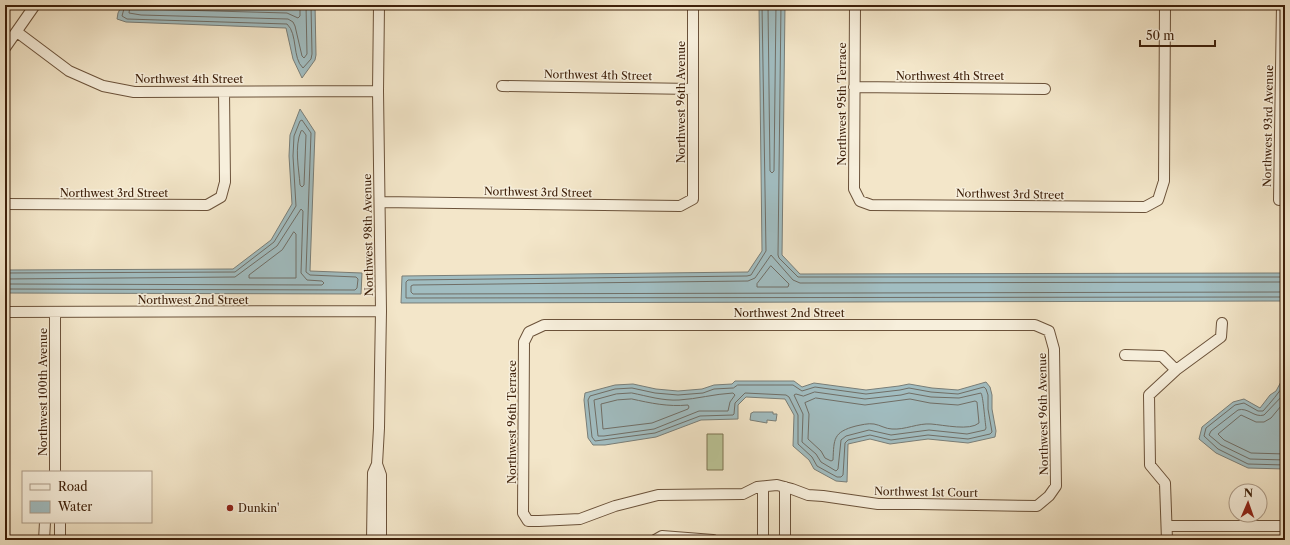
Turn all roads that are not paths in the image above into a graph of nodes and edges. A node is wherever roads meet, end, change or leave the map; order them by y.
1 (35, 5) edge
2 (379, 5) edge
3 (693, 5) edge
4 (855, 5) edge
5 (1164, 5) edge
6 (1282, 5) edge
7 (17, 32) junction
8 (5, 48) edge
9 (502, 86) dead end
10 (854, 87) junction
11 (693, 89) junction
12 (1045, 89) dead end
13 (378, 91) junction
14 (224, 92) junction
15 (693, 199) joint
16 (1279, 200) dead end
17 (860, 201) joint
18 (380, 202) junction
19 (5, 204) edge
20 (381, 311) junction
21 (5, 312) edge
22 (54, 312) junction
23 (1222, 323) dead end
24 (1049, 331) joint
25 (529, 332) joint
26 (1125, 355) dead end
27 (1176, 370) junction
28 (377, 464) junction
29 (55, 471) edge
30 (763, 487) junction
31 (785, 487) junction
32 (1044, 503) joint
33 (523, 513) joint
34 (45, 523) edge
35 (60, 523) edge
36 (1167, 526) junction
37 (1285, 526) edge
38 (659, 538) edge
39 (44, 540) edge
40 (60, 540) edge
41 (372, 540) edge
42 (381, 540) edge
43 (713, 540) edge
44 (763, 540) edge
45 (785, 540) edge
46 (1167, 540) edge

1 - 7 street
2 - 13 street, Northwest 98th Avenue
3 - 11 street, Northwest 96th Avenue
4 - 10 street, Northwest 95th Terrace
5 - 17 street, Northwest 3rd Street
6 - 16 street, Northwest 93rd Avenue
7 - 8 street
7 - 14 street, Northwest 4th Street
9 - 11 street, Northwest 4th Street
10 - 12 street, Northwest 4th Street
10 - 17 street, Northwest 95th Terrace
11 - 15 street, Northwest 96th Avenue
13 - 14 street, Northwest 4th Street
13 - 18 street, Northwest 98th Avenue
14 - 19 street, Northwest 3rd Street
15 - 18 street, Northwest 3rd Street
18 - 20 street, Northwest 98th Avenue
20 - 22 street, Northwest 2nd Street
20 - 28 street, Northwest 98th Avenue
21 - 22 street, Northwest 2nd Street
22 - 29 street, Northwest 100th Avenue
23 - 27 street
24 - 25 street, Northwest 2nd Street
24 - 32 street, Northwest 96th Avenue
25 - 33 street, Northwest 96th Terrace
26 - 27 street
27 - 36 street
28 - 41 street, Northwest 98th Avenue
28 - 42 street, Northwest 98th Avenue
30 - 31 street, Northwest 1st Court
30 - 33 street, Northwest 1st Court
30 - 44 street
31 - 32 street, Northwest 1st Court
31 - 45 street
34 - 39 street
35 - 40 street
36 - 37 street
36 - 46 street
38 - 43 street

